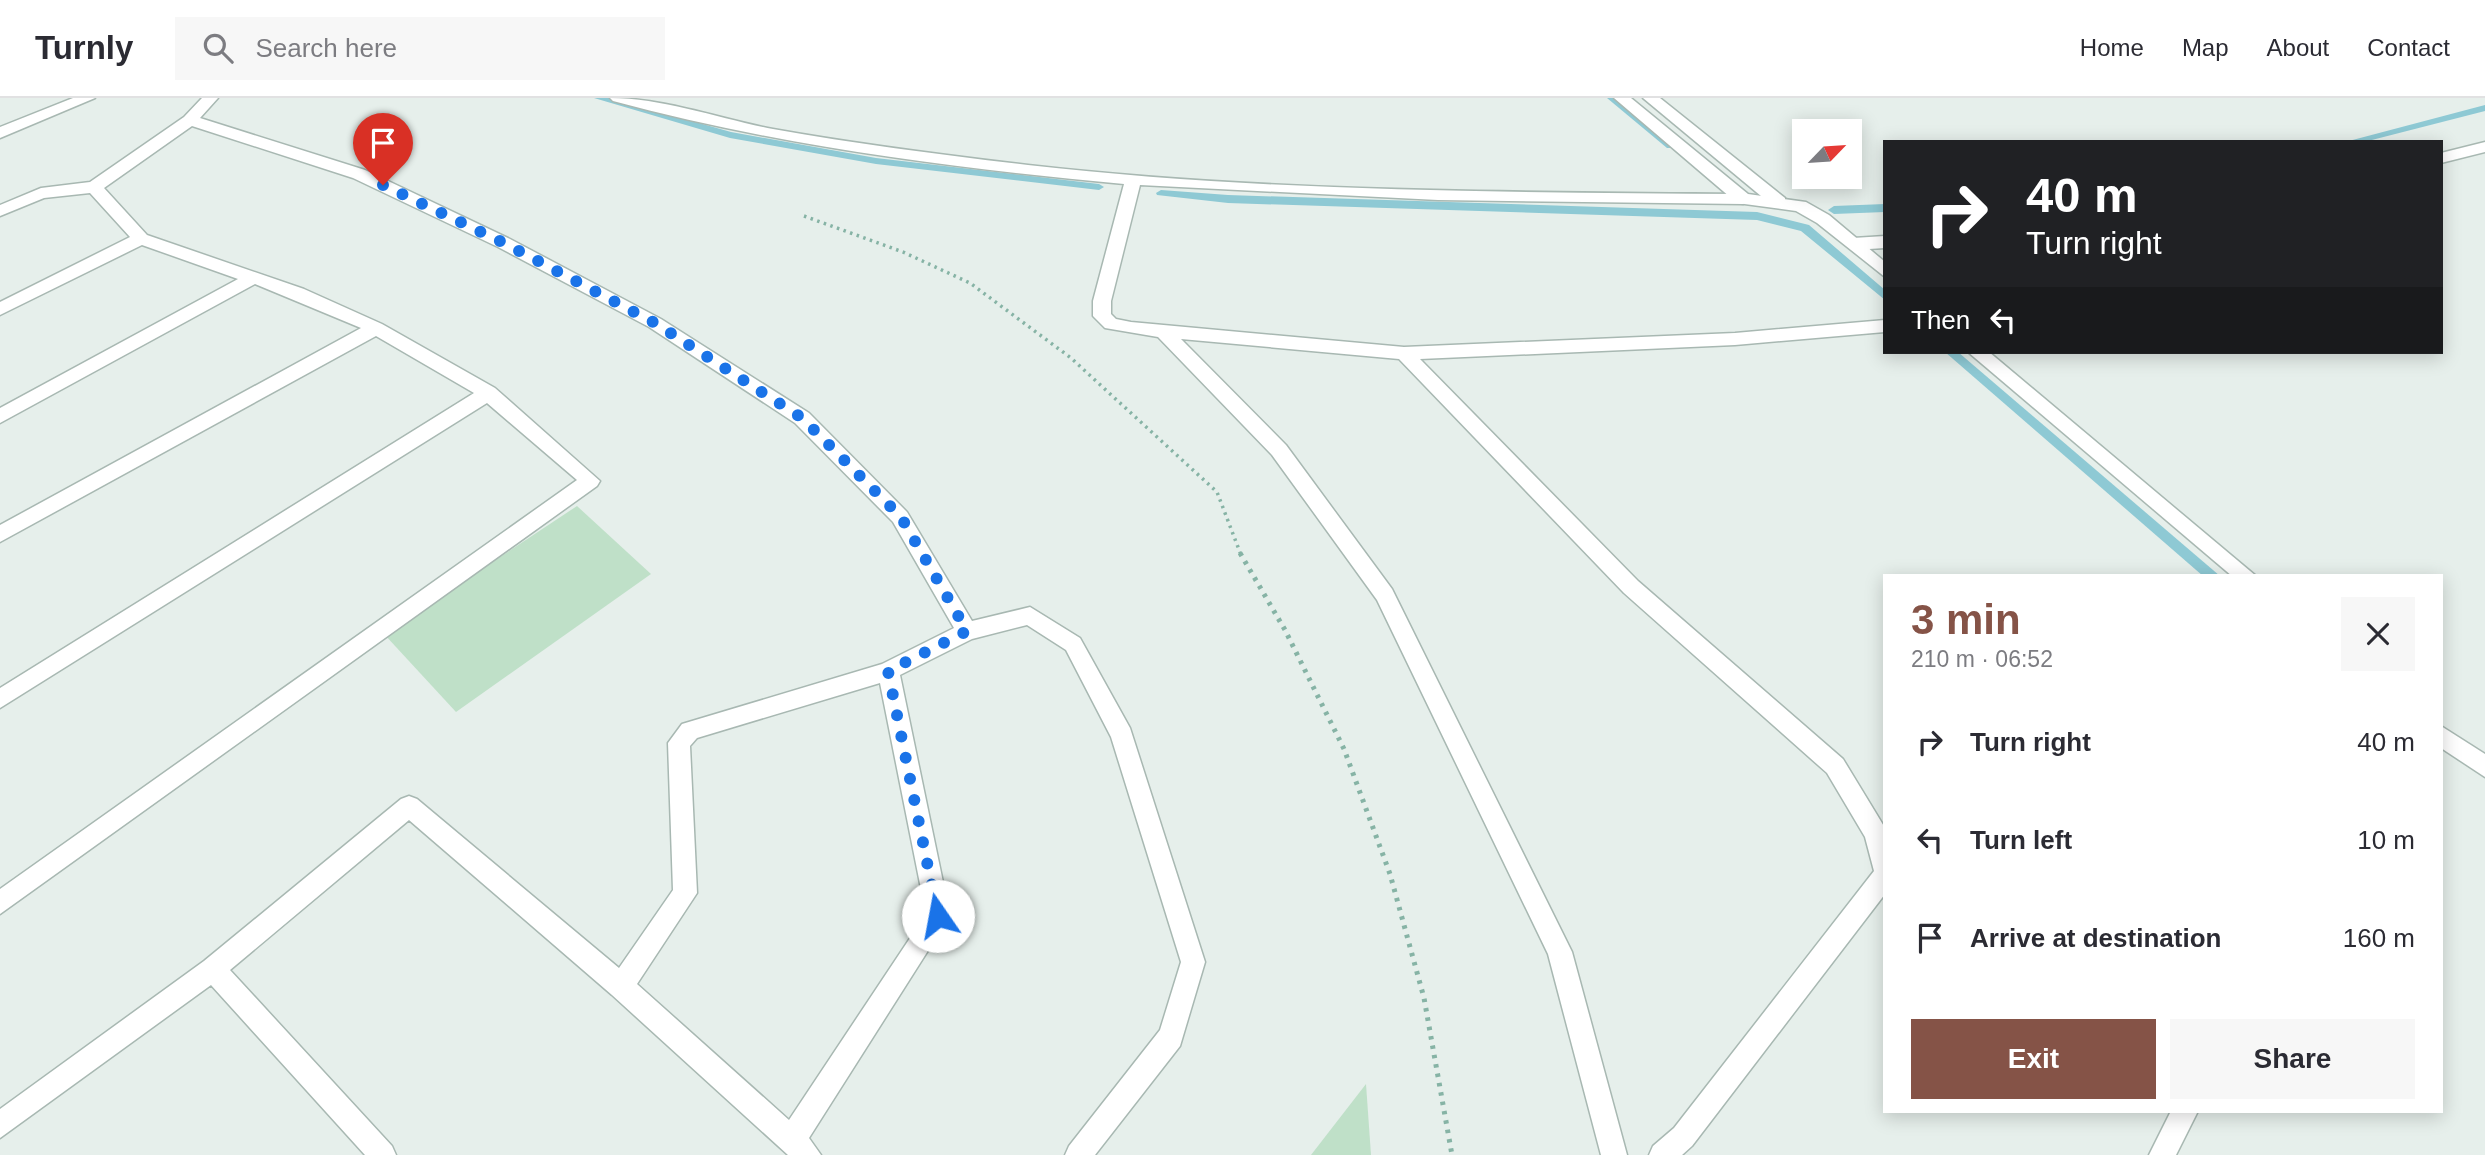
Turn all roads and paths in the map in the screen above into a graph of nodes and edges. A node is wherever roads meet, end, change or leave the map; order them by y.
1 (87, 98) edge
2 (210, 98) edge
3 (618, 98) edge
4 (1622, 98) edge
5 (1651, 98) edge
6 (190, 120) junction
7 (0, 133) edge
8 (2485, 147) edge
9 (2443, 158) edge
10 (1133, 180) junction
11 (94, 187) junction
12 (1743, 200) junction
13 (1779, 202) junction
14 (0, 211) edge
15 (804, 216) dead end
16 (141, 239) junction
17 (1883, 242) edge
18 (1853, 244) junction
19 (1883, 269) edge
20 (251, 279) junction
21 (0, 309) edge
22 (1883, 326) edge
23 (376, 328) junction
24 (1161, 329) junction
25 (1404, 353) junction
26 (1979, 354) edge
27 (488, 393) junction
28 (0, 416) edge
29 (0, 534) edge
30 (2244, 574) edge
31 (967, 631) junction
32 (888, 671) junction
33 (0, 699) edge
34 (2443, 737) edge
35 (2485, 767) edge
36 (1883, 861) edge
37 (1883, 878) edge
38 (0, 903) edge
39 (213, 969) junction
40 (621, 986) junction
41 (2184, 1113) edge
42 (0, 1125) edge
43 (800, 1147) edge
44 (383, 1155) edge
45 (1078, 1155) edge
46 (1452, 1155) edge
47 (1614, 1155) edge
48 (1662, 1155) edge
49 (2162, 1155) edge

1 - 7 street
2 - 6 street
3 - 10 street
4 - 12 street
5 - 13 street
6 - 11 street
6 - 31 street
8 - 9 street
10 - 12 street
10 - 24 street
11 - 14 street
11 - 16 street
12 - 13 street
13 - 18 street
15 - 46 path
16 - 20 street
16 - 21 street
17 - 18 street
18 - 19 street
20 - 23 street
20 - 28 street
22 - 25 street
23 - 27 street
23 - 29 street
24 - 25 street
24 - 47 street
25 - 36 street
26 - 30 street
27 - 33 street
27 - 38 street
31 - 32 street
31 - 45 street
32 - 40 street
32 - 43 street
34 - 35 street
37 - 48 street
39 - 40 street
39 - 42 street
39 - 44 street
40 - 43 street
41 - 49 street

